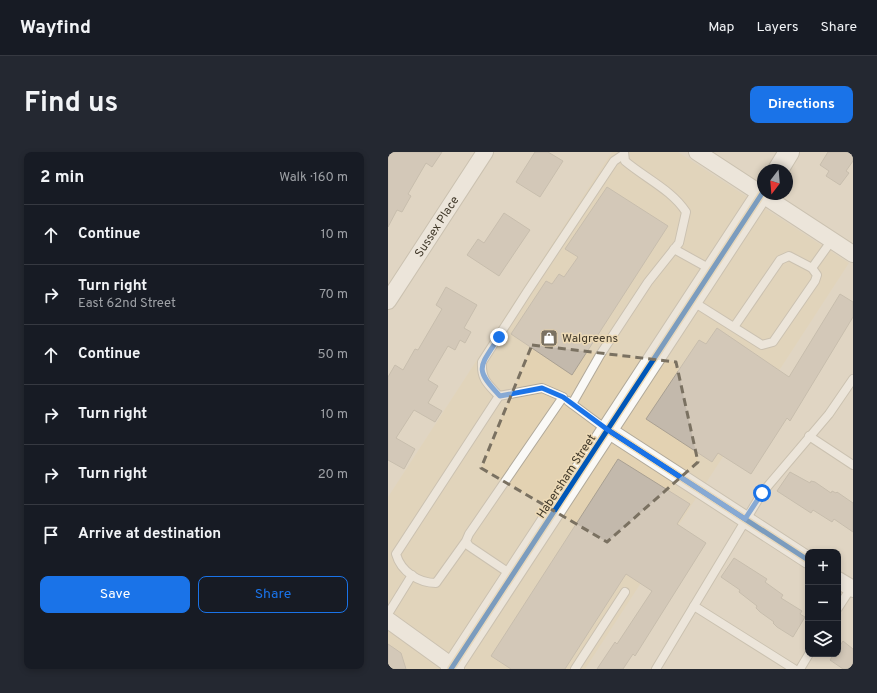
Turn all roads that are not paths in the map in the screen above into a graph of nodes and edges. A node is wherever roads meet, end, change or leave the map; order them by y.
1 (485, 152) edge
2 (697, 152) edge
3 (790, 152) edge
4 (623, 153) edge
5 (782, 164) edge
6 (757, 190) edge
7 (758, 200) edge
8 (772, 200) edge
9 (832, 240) junction
10 (674, 249) junction
11 (853, 254) edge
12 (812, 268) junction
13 (713, 270) junction
14 (388, 301) edge
15 (692, 301) junction
16 (734, 327) junction
17 (853, 379) edge
18 (500, 396) junction
19 (563, 397) junction
20 (572, 404) junction
21 (608, 430) junction
22 (809, 436) junction
23 (853, 465) edge
24 (745, 519) junction
25 (466, 541) junction
26 (805, 558) edge
27 (412, 575) junction
28 (513, 576) junction
29 (849, 585) edge
30 (625, 592) dead end
31 (841, 602) edge
32 (694, 606) junction
33 (388, 614) edge
34 (388, 620) edge
35 (807, 657) edge
36 (453, 668) edge
37 (575, 669) edge
38 (656, 669) edge
39 (794, 669) edge
40 (800, 669) edge

1 - 14 street, Sussex Place
2 - 6 street
3 - 5 street
4 - 10 lane
4 - 18 lane
7 - 13 street, Habersham Street
8 - 9 street
9 - 11 street
9 - 12 lane
10 - 13 lane
10 - 20 lane
12 - 16 lane
12 - 16 lane
13 - 15 street, Habersham Street
15 - 16 lane
15 - 21 street, Habersham Street
17 - 22 lane
18 - 19 lane
18 - 27 lane
19 - 20 lane
19 - 25 lane
20 - 21 lane
21 - 24 street
21 - 28 street, Habersham Street
22 - 23 lane
22 - 24 lane
24 - 26 street
24 - 32 lane
25 - 27 lane
25 - 28 lane
27 - 33 lane
28 - 36 street, Habersham Street
29 - 31 lane
30 - 37 lane
32 - 38 lane
32 - 39 lane
34 - 36 street
35 - 40 lane

